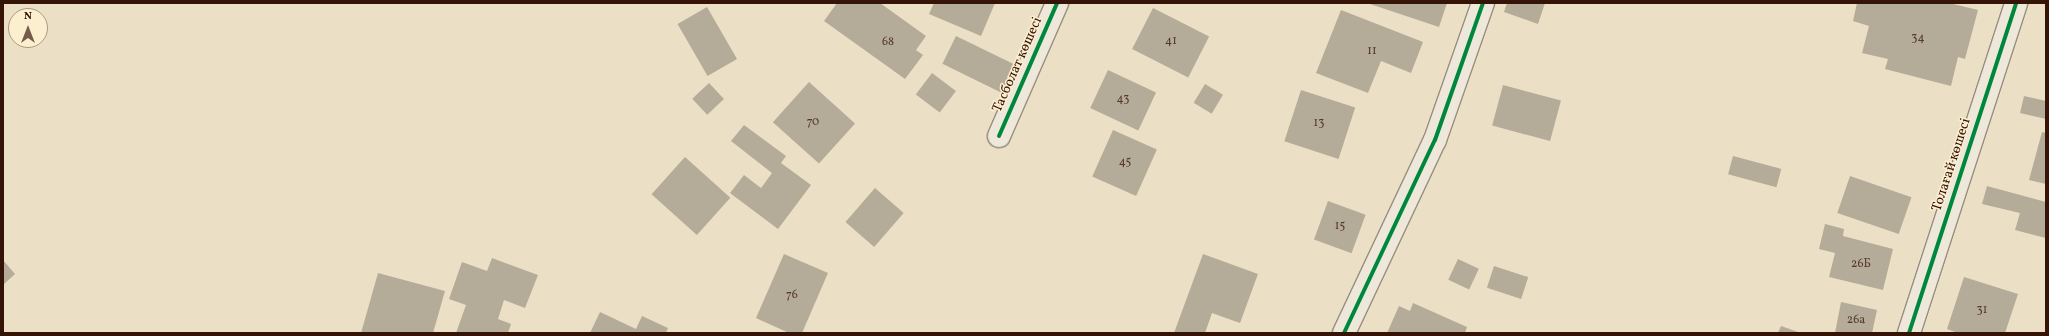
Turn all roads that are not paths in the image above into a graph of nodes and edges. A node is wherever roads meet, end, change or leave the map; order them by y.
1 (1057, 3) edge
2 (1483, 3) edge
3 (2016, 3) edge
4 (999, 136) dead end
5 (1344, 333) edge
6 (1909, 333) edge

1 - 4 street, Тасболат көшесі
2 - 5 street
3 - 6 street, Толағай көшесі

